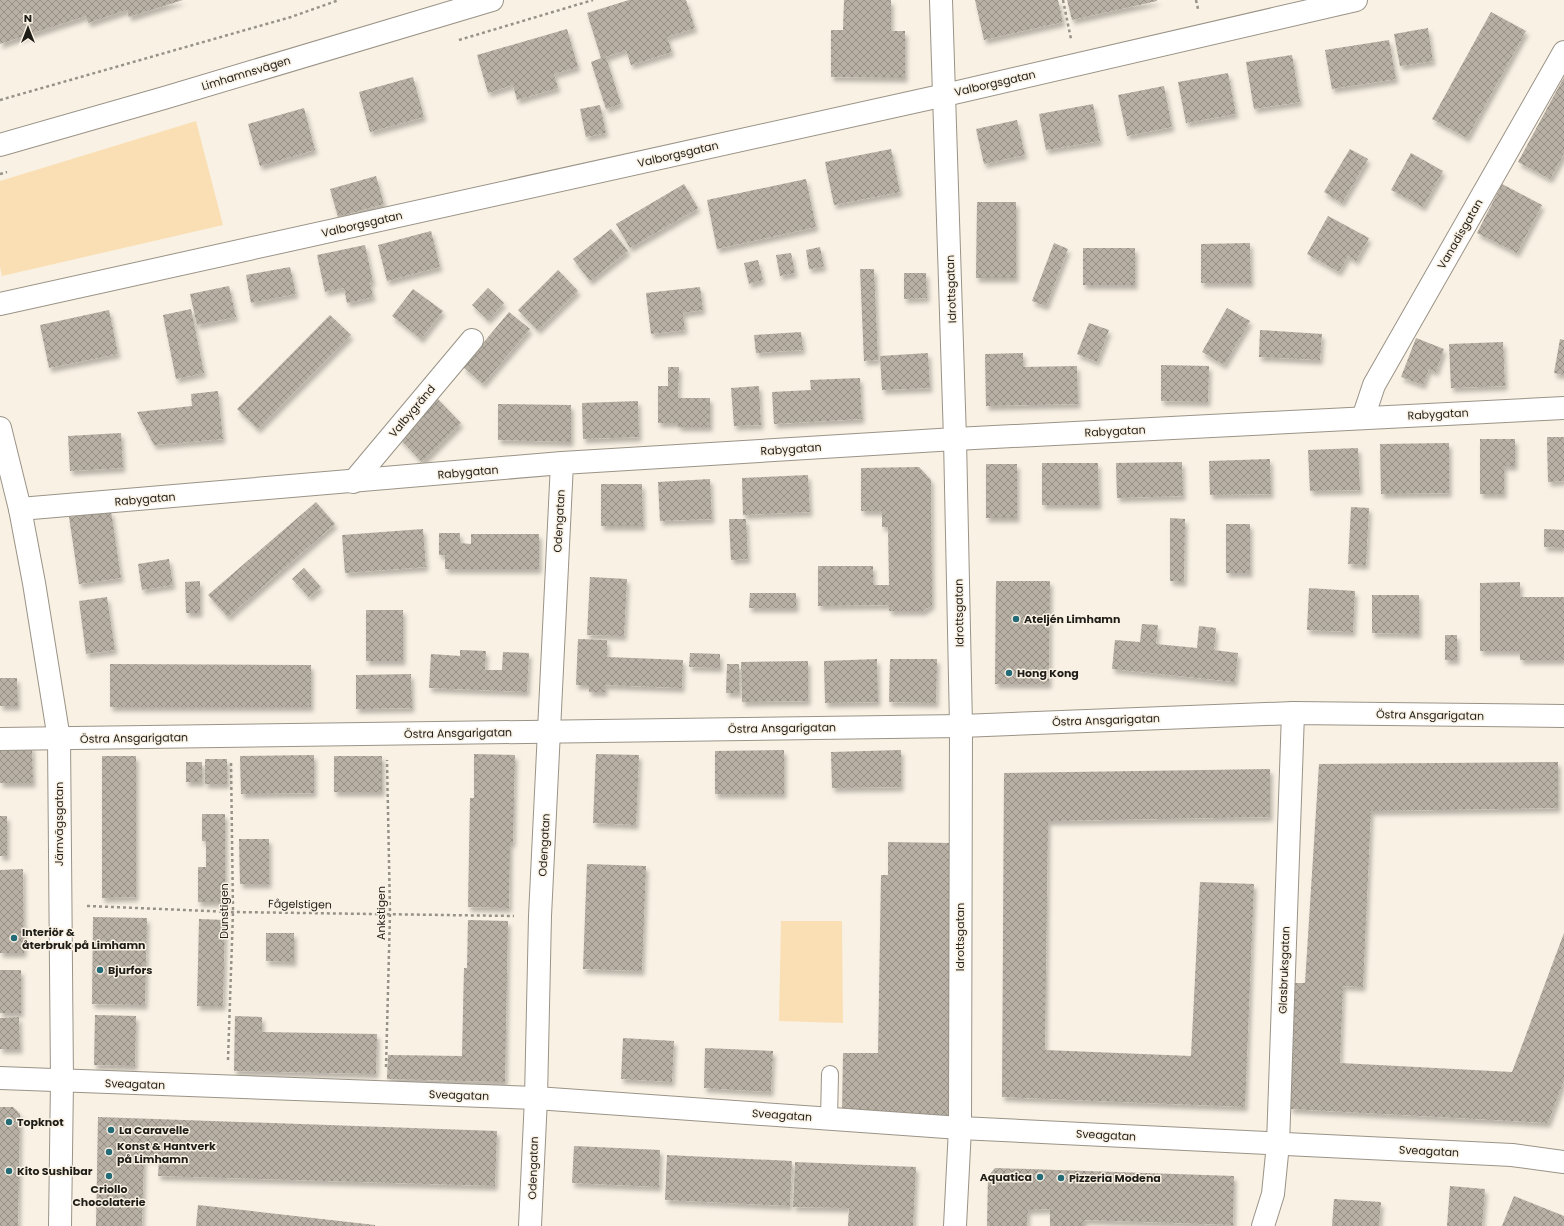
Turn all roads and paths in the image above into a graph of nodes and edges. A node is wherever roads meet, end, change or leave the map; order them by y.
1 (339, 0) edge
2 (492, 0) edge
3 (940, 0) edge
4 (1062, 0) edge
5 (1356, 0) edge
6 (1564, 52) edge
7 (1076, 64) junction
8 (945, 95) junction
9 (0, 100) edge
10 (0, 145) edge
11 (0, 304) edge
12 (472, 340) dead end
13 (1564, 408) edge
14 (1363, 418) junction
15 (0, 428) edge
16 (955, 439) junction
17 (562, 464) junction
18 (353, 482) junction
19 (20, 509) junction
20 (1293, 713) junction
21 (1564, 716) edge
22 (961, 726) junction
23 (549, 732) junction
24 (386, 734) junction
25 (230, 736) junction
26 (59, 739) junction
27 (0, 740) edge
28 (59, 904) junction
29 (233, 912) junction
30 (390, 913) junction
31 (540, 916) junction
32 (830, 1074) dead end
33 (0, 1078) edge
34 (62, 1081) junction
35 (228, 1087) junction
36 (385, 1092) junction
37 (536, 1098) junction
38 (829, 1119) junction
39 (960, 1128) junction
40 (1278, 1144) junction
41 (1564, 1162) edge
42 (60, 1226) edge
43 (530, 1226) edge
44 (955, 1226) edge
45 (1263, 1226) edge

1 - 9 path
2 - 10 street, Limhamnsvägen
3 - 8 street, Idrottsgatan
4 - 7 path
5 - 7 street, Valborgsgatan
6 - 14 street, Vanadisgatan
7 - 8 street, Valborgsgatan
8 - 11 street, Valborgsgatan
8 - 16 street, Idrottsgatan
12 - 18 street, Valbygränd
13 - 14 street, Rabygatan
14 - 16 street, Rabygatan
15 - 19 street, Järnvägsgatan
16 - 17 street, Rabygatan
16 - 22 street, Idrottsgatan
17 - 18 street, Rabygatan
17 - 23 street, Odengatan
18 - 19 street, Rabygatan
19 - 26 street, Järnvägsgatan
20 - 21 street, Östra Ansgarigatan
20 - 22 street, Östra Ansgarigatan
20 - 40 street, Glasbruksgatan
22 - 23 street, Östra Ansgarigatan
22 - 39 street, Idrottsgatan
23 - 24 street, Östra Ansgarigatan
23 - 31 street, Odengatan
24 - 25 street, Östra Ansgarigatan
24 - 30 path, Ankstigen
25 - 26 street, Östra Ansgarigatan
25 - 29 path, Dunstigen
26 - 27 street, Östra Ansgarigatan
26 - 28 street, Järnvägsgatan
28 - 29 path, Fågelstigen
28 - 34 street, Järnvägsgatan
29 - 30 path, Fågelstigen
29 - 35 path, Dunstigen
30 - 31 path, Fågelstigen
30 - 36 path, Ankstigen
31 - 37 street, Odengatan
32 - 38 lane
33 - 34 street, Sveagatan
34 - 35 street, Sveagatan
34 - 42 street, Järnvägsgatan
35 - 36 street, Sveagatan
36 - 37 street, Sveagatan
37 - 38 street, Sveagatan
37 - 43 street, Odengatan
38 - 39 street, Sveagatan
39 - 40 street, Sveagatan
39 - 44 street, Idrottsgatan
40 - 41 street, Sveagatan
40 - 45 street, Glasbruksgatan

